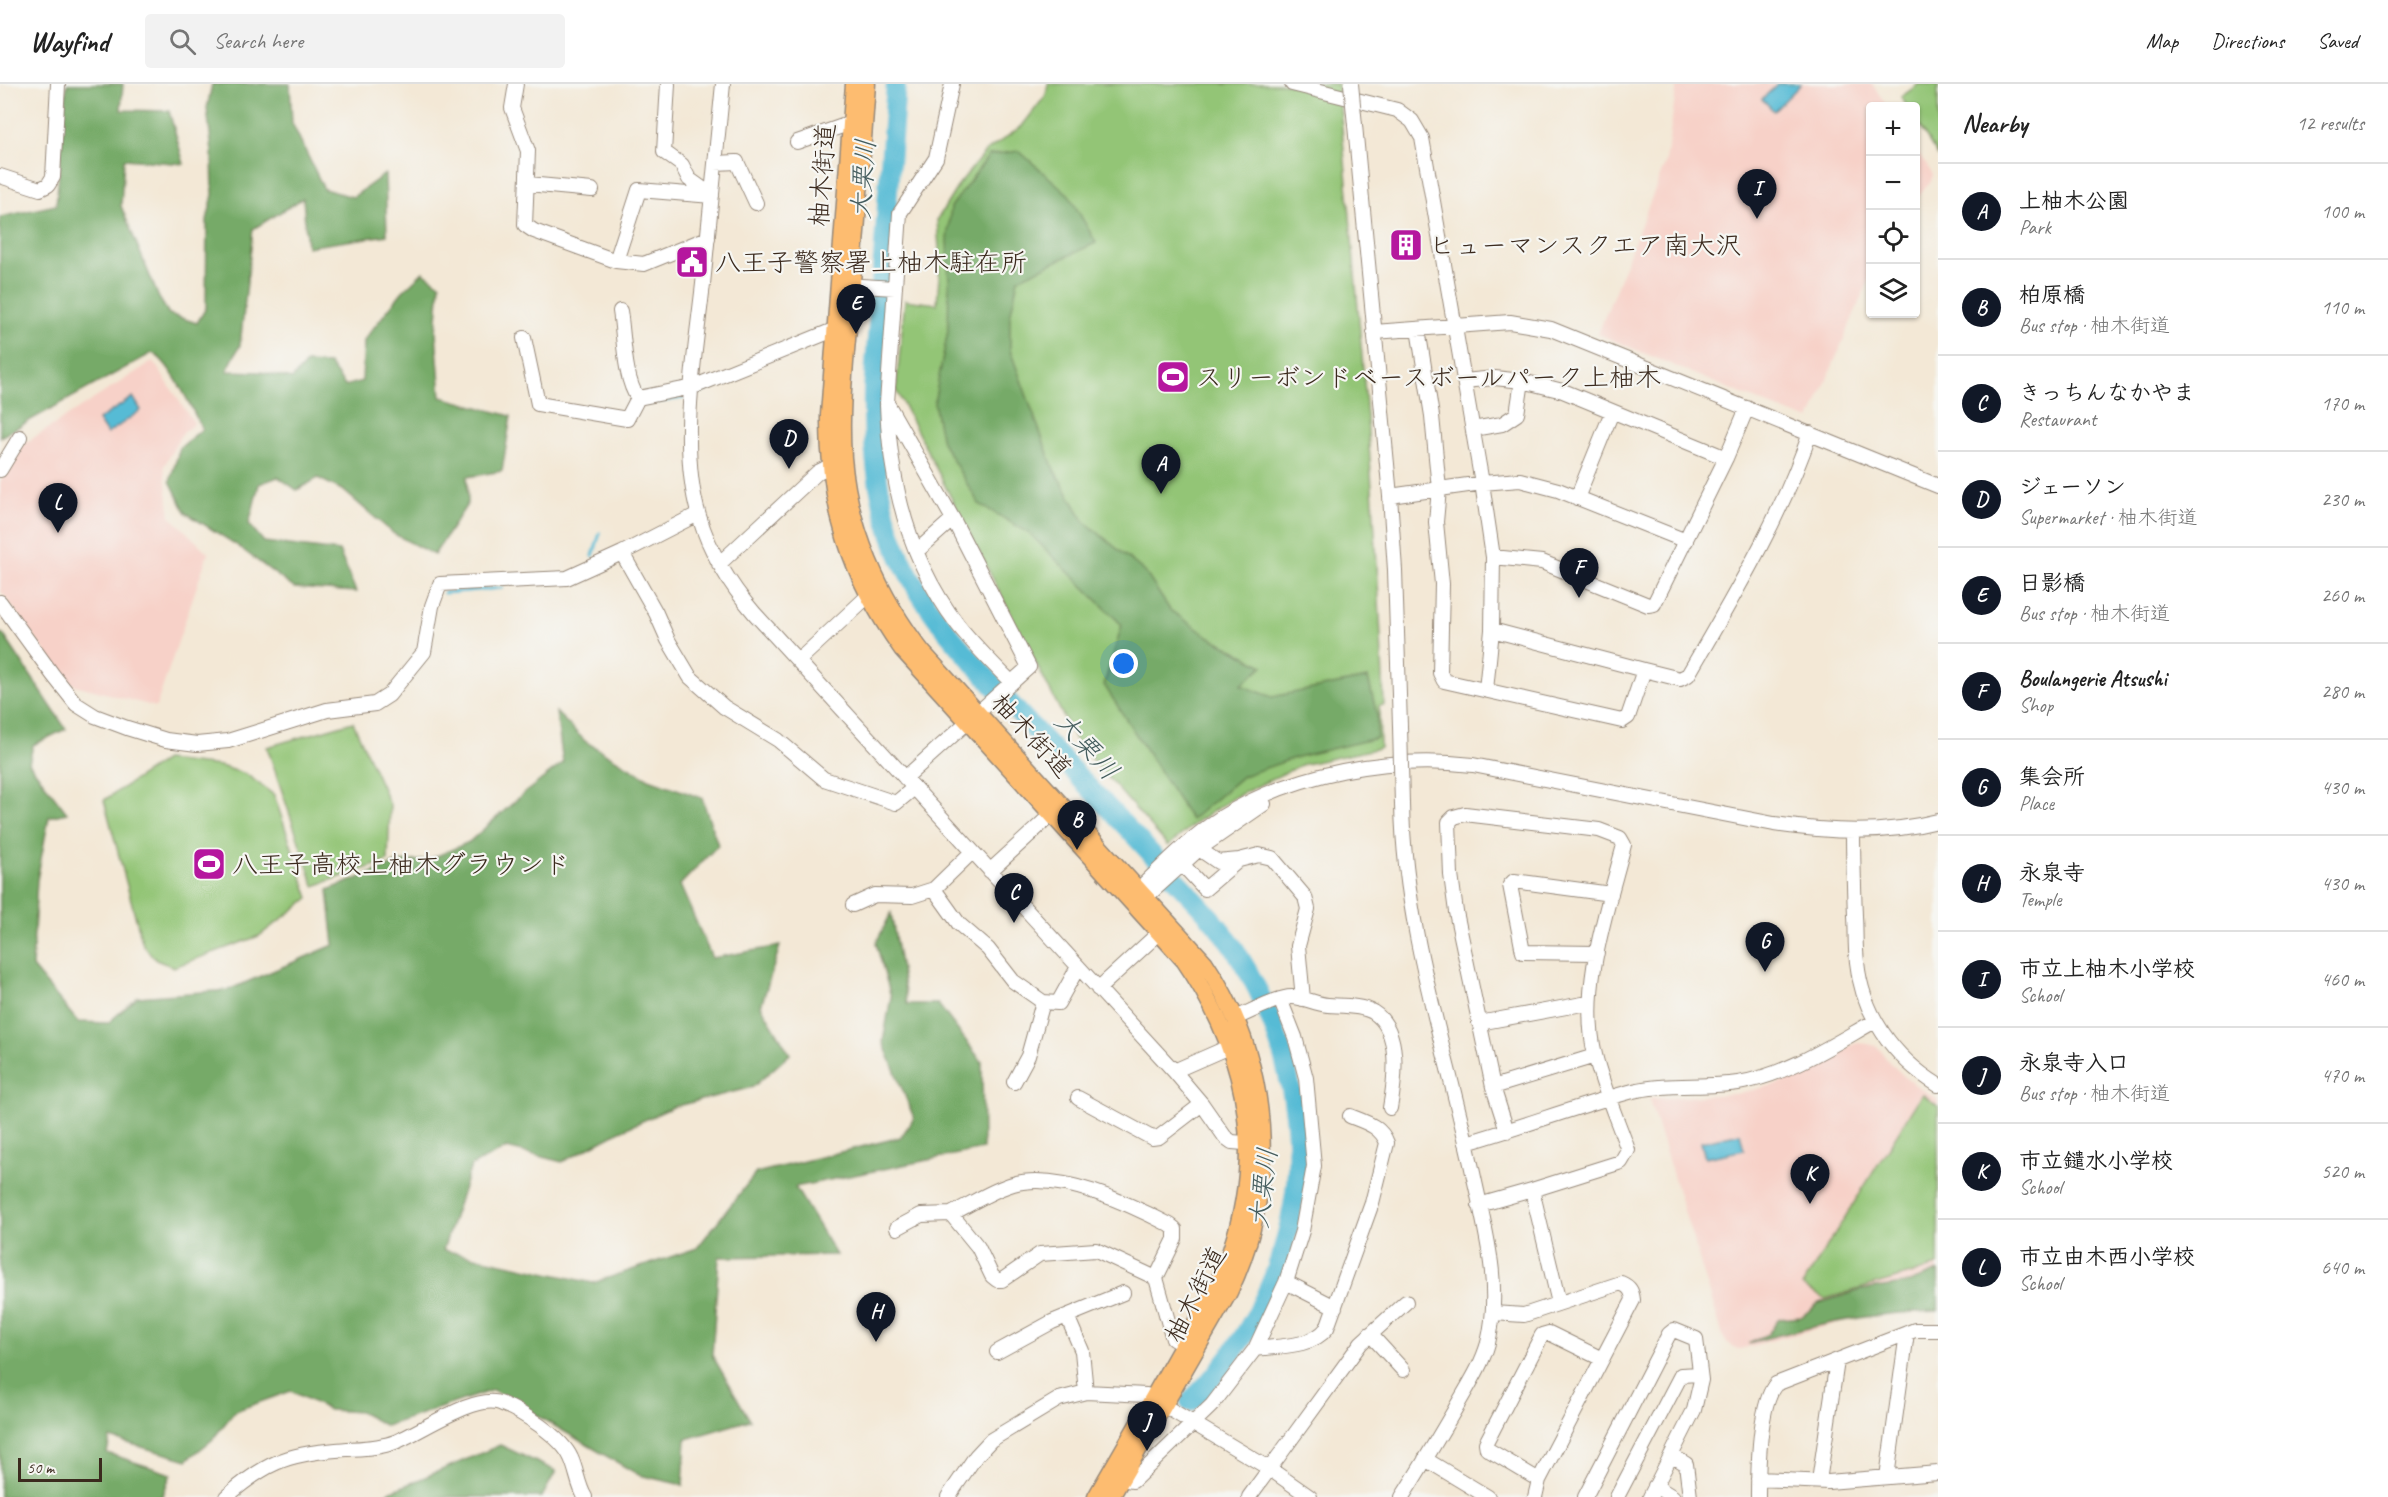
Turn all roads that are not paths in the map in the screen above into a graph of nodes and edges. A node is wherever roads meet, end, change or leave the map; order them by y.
1 (58, 84) edge
2 (516, 84) edge
3 (668, 84) edge
4 (723, 84) edge
5 (854, 84) edge
6 (867, 84) edge
7 (952, 84) edge
8 (1292, 84) edge
9 (1351, 84) edge
10 (851, 123) junction
11 (797, 142) dead end
12 (715, 163) junction
13 (0, 176) edge
14 (528, 184) junction
15 (592, 190) dead end
16 (712, 196) junction
17 (756, 203) dead end
18 (708, 238) junction
19 (616, 261) junction
20 (853, 285) junction
21 (894, 288) junction
22 (620, 311) dead end
23 (1455, 326) junction
24 (836, 329) junction
25 (1418, 329) junction
26 (1374, 332) junction
27 (524, 338) dead end
28 (1464, 381) junction
29 (1522, 381) junction
30 (693, 387) junction
31 (638, 398) junction
32 (887, 403) junction
33 (1747, 408) junction
34 (1612, 412) junction
35 (1473, 429) junction
36 (1810, 433) junction
37 (20, 437) dead end
38 (1726, 458) junction
39 (830, 466) junction
40 (0, 470) edge
41 (1482, 483) junction
42 (1938, 486) edge
43 (1439, 489) junction
44 (1389, 496) junction
45 (1577, 498) junction
46 (698, 514) junction
47 (953, 519) junction
48 (1686, 541) junction
49 (917, 551) junction
50 (622, 553) junction
51 (1493, 558) junction
52 (719, 564) junction
53 (868, 596) junction
54 (0, 602) edge
55 (1492, 630) junction
56 (798, 661) junction
57 (1644, 670) junction
58 (1009, 684) junction
59 (1486, 690) junction
60 (973, 718) junction
61 (910, 783) junction
62 (1288, 788) junction
63 (1052, 814) junction
64 (1938, 821) edge
65 (1853, 832) junction
66 (1199, 849) junction
67 (972, 852) junction
68 (1239, 860) junction
69 (1177, 864) junction
70 (990, 871) junction
71 (934, 889) junction
72 (1611, 894) junction
73 (1139, 896) junction
74 (853, 905) dead end
75 (1160, 932) junction
76 (1597, 953) junction
77 (1078, 967) junction
78 (1098, 989) junction
79 (1303, 999) junction
80 (1279, 1000) junction
81 (1043, 1002) junction
82 (1588, 1003) junction
83 (1236, 1018) junction
84 (1875, 1021) junction
85 (1479, 1023) junction
86 (1231, 1046) junction
87 (1595, 1056) junction
88 (1174, 1071) junction
89 (1014, 1082) dead end
90 (1938, 1085) edge
91 (1493, 1088) junction
92 (1078, 1098) dead end
93 (1610, 1098) junction
94 (1202, 1104) junction
95 (1390, 1108) dead end
96 (1350, 1116) dead end
97 (1507, 1131) junction
98 (1466, 1143) junction
99 (1256, 1144) junction
100 (1532, 1190) junction
101 (1479, 1205) junction
102 (951, 1214) junction
103 (897, 1228) dead end
104 (1156, 1278) junction
105 (1286, 1282) junction
106 (1123, 1293) dead end
107 (1406, 1302) dead end
108 (1560, 1303) junction
109 (1335, 1307) junction
110 (1493, 1313) junction
111 (1067, 1316) junction
112 (1938, 1330) edge
113 (1908, 1333) junction
114 (1370, 1334) junction
115 (1183, 1345) junction
116 (1255, 1348) junction
117 (997, 1352) dead end
118 (1602, 1359) junction
119 (1837, 1361) junction
120 (1402, 1370) dead end
121 (1700, 1374) junction
122 (1086, 1392) junction
123 (1163, 1405) junction
124 (1191, 1421) junction
125 (1671, 1455) junction
126 (1425, 1459) junction
127 (1270, 1469) junction
128 (1938, 1473) edge
129 (1887, 1477) junction
130 (1121, 1479) junction
131 (1758, 1479) junction
132 (1539, 1480) junction
133 (1819, 1481) junction
134 (1652, 1492) edge
135 (226, 1497) edge
136 (585, 1497) edge
137 (948, 1497) edge
138 (1096, 1497) edge
139 (1111, 1497) edge
140 (1249, 1497) edge
141 (1310, 1497) edge
142 (1402, 1497) edge
143 (1488, 1497) edge
144 (1535, 1497) edge
145 (1585, 1497) edge
146 (1617, 1497) edge
147 (1673, 1497) edge
148 (1690, 1497) edge
149 (1758, 1497) edge

1 - 13 street
2 - 14 street
3 - 16 street
4 - 12 street
5 - 10 main road, 柚木街道
6 - 20 main road, 柚木街道
7 - 21 street
8 - 23 street
9 - 26 street, bridge
10 - 11 street
10 - 20 main road, 柚木街道
12 - 16 street
12 - 17 street
14 - 15 street
14 - 19 street
16 - 18 street
16 - 19 street
18 - 19 street
18 - 30 street
20 - 21 street
20 - 24 main road, 柚木街道
20 - 60 main road, 柚木街道
21 - 32 street
22 - 31 street
23 - 25 street
23 - 28 street
23 - 33 street
24 - 30 street
24 - 39 main road, 柚木街道
25 - 26 street
25 - 43 street
26 - 44 street
27 - 31 street
28 - 29 street
28 - 35 street
29 - 34 street
29 - 35 street
30 - 31 street
30 - 46 street
32 - 47 street
32 - 49 street
33 - 36 street
33 - 38 street
34 - 38 street
34 - 45 street
35 - 41 street
36 - 42 street
36 - 57 street
37 - 40 street
38 - 48 street
39 - 52 street
39 - 53 main road, 柚木街道
41 - 43 street
41 - 45 street
41 - 51 street
43 - 44 street
43 - 59 street
44 - 98 street, bridge
45 - 48 street
46 - 50 street
46 - 52 street
47 - 49 street
47 - 58 street
48 - 51 street
49 - 58 street
50 - 54 street
50 - 61 street
51 - 55 street
52 - 56 street
53 - 56 street
53 - 60 main road, 柚木街道
55 - 57 street
55 - 59 street
56 - 61 street
57 - 59 street
58 - 60 street
60 - 61 street
60 - 63 main road, 柚木街道
60 - 73 main road, 柚木街道
61 - 67 street
62 - 65 street
62 - 66 street
62 - 69 street
63 - 70 street
63 - 73 main road, 柚木街道
64 - 65 street
65 - 84 street
66 - 68 street
66 - 69 street
67 - 70 street
67 - 71 street
68 - 69 street
68 - 79 street
69 - 73 street
70 - 77 street
71 - 74 street
71 - 81 street
72 - 76 street
72 - 76 street
72 - 85 street
73 - 75 main road, 柚木街道
73 - 83 main road, 柚木街道
75 - 78 street
75 - 86 main road, 柚木街道
76 - 82 street
77 - 78 street
77 - 81 street
78 - 88 street
79 - 80 street
79 - 95 street
80 - 83 street
80 - 105 street
81 - 89 street
82 - 85 street
82 - 87 street
83 - 99 main road, 柚木街道
84 - 90 street
84 - 93 street
85 - 91 street
86 - 88 street
86 - 99 main road, 柚木街道
87 - 91 street
87 - 93 street
88 - 94 street
91 - 97 street
92 - 94 street
93 - 97 street
93 - 100 street
94 - 99 street
96 - 109 street
97 - 98 street
98 - 101 street
99 - 115 main road, 柚木街道
99 - 123 main road, 柚木街道
100 - 101 street
100 - 108 street
101 - 110 street
102 - 103 street
102 - 104 street
102 - 104 street
104 - 115 street
105 - 109 street
105 - 116 street
106 - 111 street
107 - 114 street
108 - 110 street
108 - 118 street
109 - 116 street
110 - 126 street
111 - 117 street
111 - 122 street
112 - 113 street
113 - 119 street
113 - 129 street
114 - 120 street
114 - 127 street
115 - 123 main road, 柚木街道
116 - 124 street
118 - 132 street
118 - 132 street
119 - 131 street
119 - 133 street
121 - 125 street
121 - 145 street
121 - 146 street
122 - 123 street
122 - 137 street
123 - 124 street
123 - 130 main road, 柚木街道
123 - 138 main road, 柚木街道
124 - 127 street
124 - 130 street
125 - 134 street
125 - 148 street
126 - 142 street
126 - 143 street
127 - 140 street
127 - 141 street
128 - 129 street
129 - 133 street
130 - 139 main road, 柚木街道
131 - 133 street
131 - 149 street
132 - 144 street
134 - 147 street
135 - 136 street

